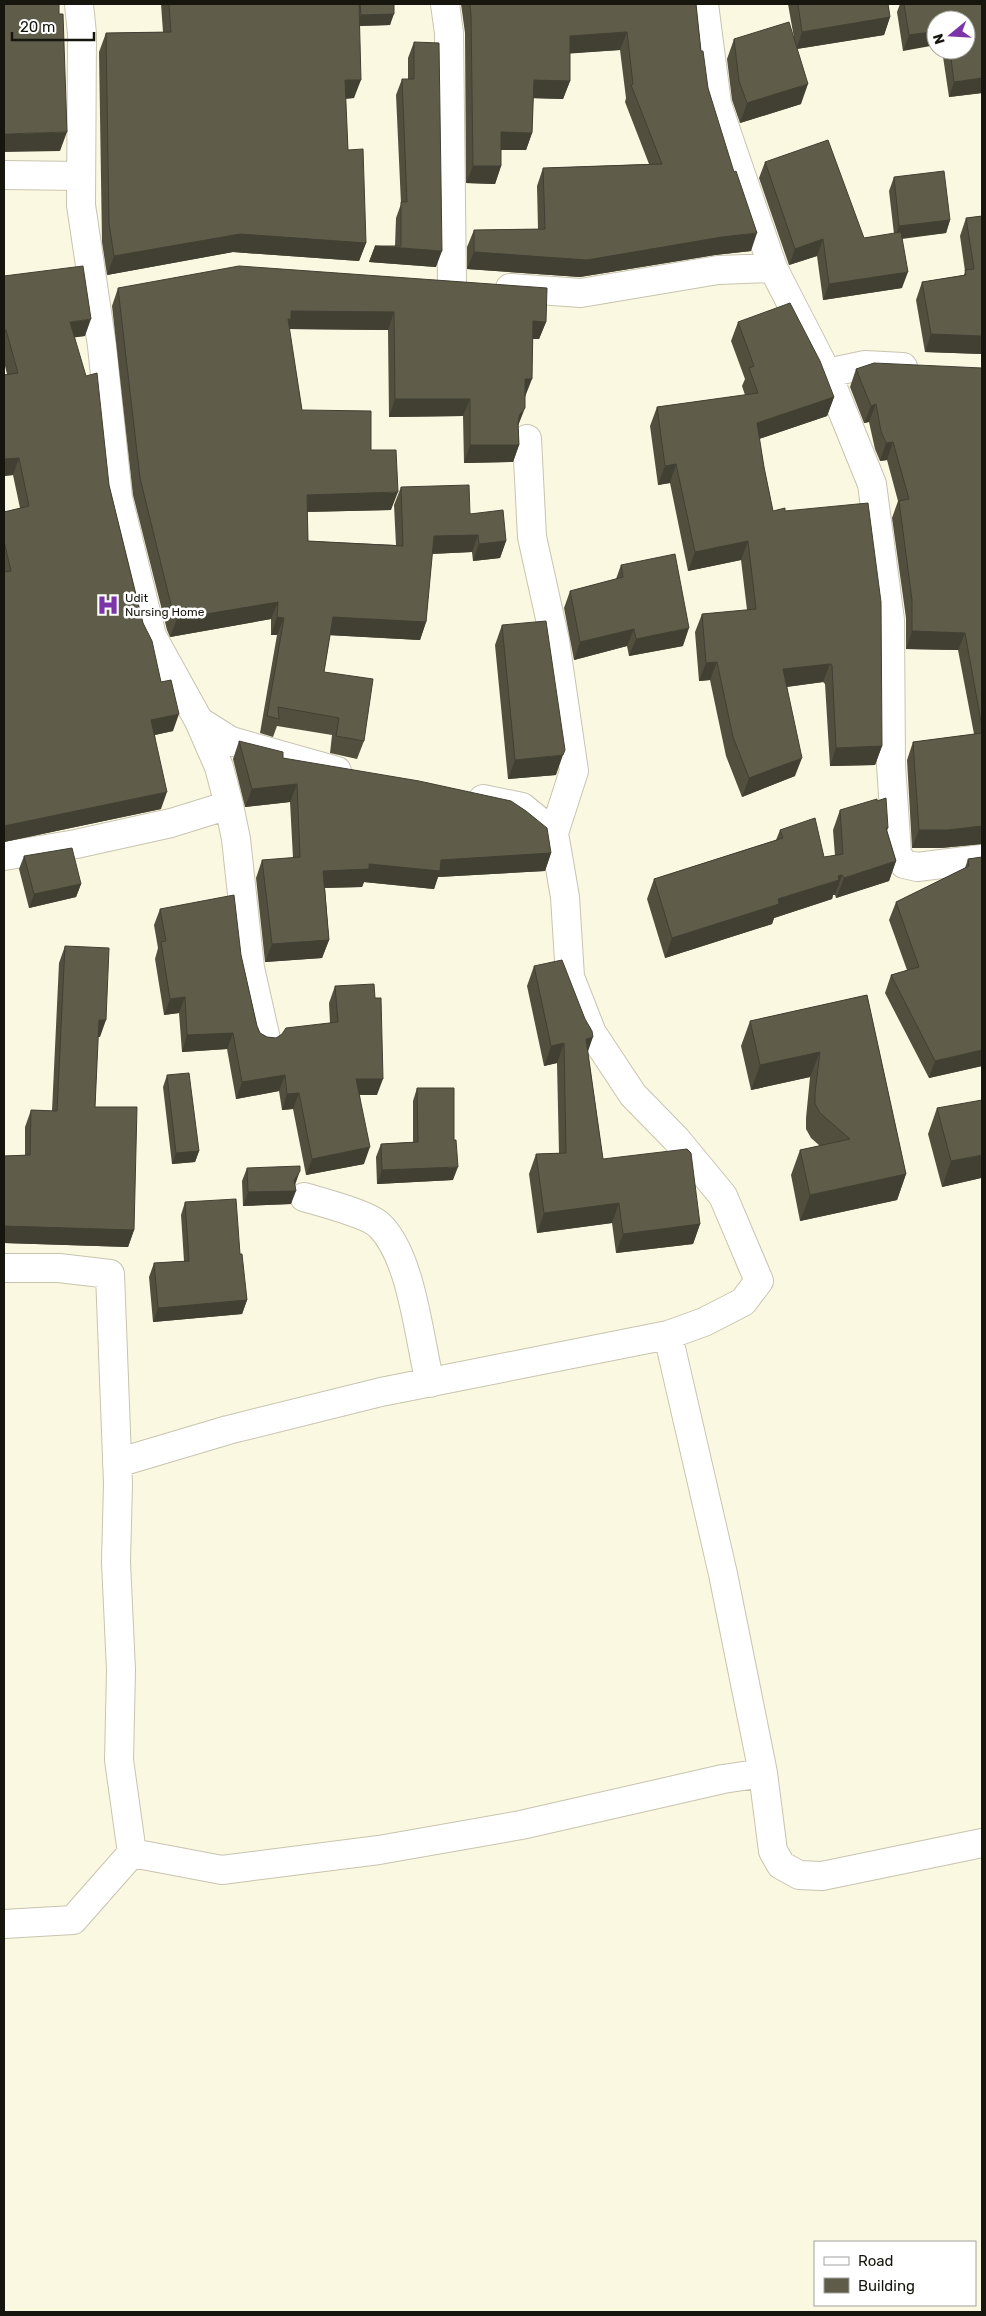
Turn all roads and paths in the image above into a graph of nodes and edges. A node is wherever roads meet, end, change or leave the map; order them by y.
1 (79, 4) edge
2 (445, 4) edge
3 (704, 4) edge
4 (4, 175) edge
5 (81, 176) junction
6 (774, 268) junction
7 (423, 282) edge
8 (469, 286) junction
9 (122, 288) edge
10 (94, 293) junction
11 (928, 368) edge
12 (827, 373) junction
13 (527, 439) dead end
14 (199, 721) junction
15 (358, 775) edge
16 (458, 794) edge
17 (229, 805) junction
18 (554, 833) junction
19 (4, 856) edge
20 (982, 859) edge
21 (266, 1039) edge
22 (304, 1197) dead end
23 (4, 1268) edge
24 (668, 1335) junction
25 (430, 1383) junction
26 (117, 1463) junction
27 (763, 1773) junction
28 (982, 1843) edge
29 (132, 1853) junction
30 (4, 1924) edge

1 - 5 street
2 - 8 street
3 - 6 street
4 - 5 street
5 - 10 street
6 - 8 street
6 - 12 street
7 - 8 street
9 - 10 street
10 - 14 street
11 - 12 street
12 - 20 street
13 - 18 street
14 - 15 street
14 - 17 street
16 - 18 street
17 - 19 street
17 - 21 street
18 - 24 street
22 - 25 street
23 - 26 street
24 - 25 street
24 - 27 street
25 - 26 street
26 - 29 street
27 - 28 street
27 - 29 street
29 - 30 street

